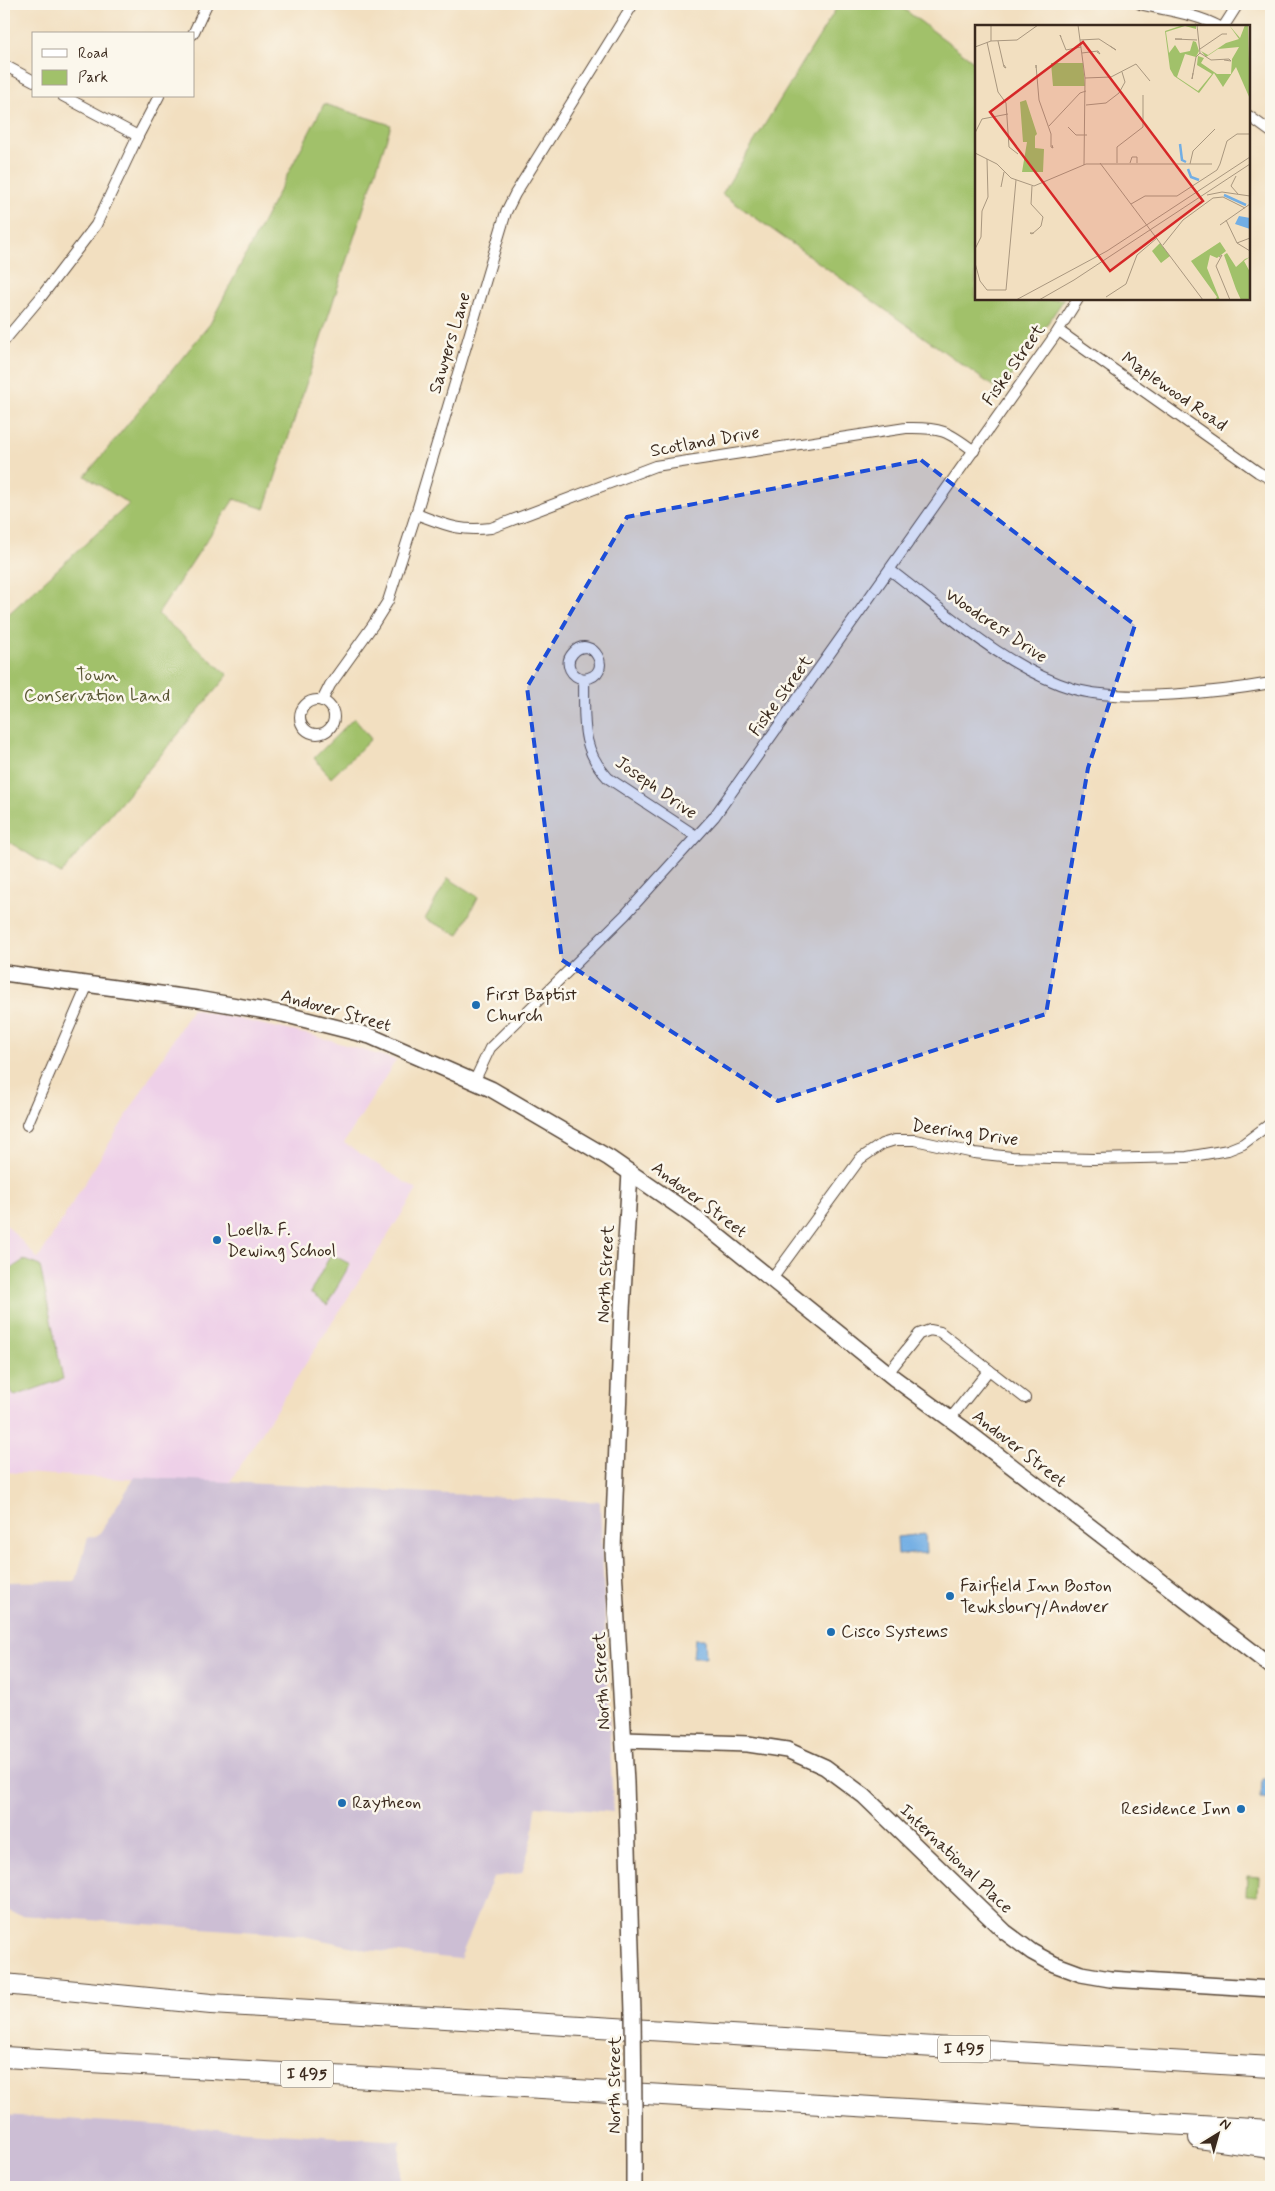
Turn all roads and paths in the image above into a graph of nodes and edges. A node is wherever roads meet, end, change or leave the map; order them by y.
1 (207, 4) edge
2 (633, 4) edge
3 (1140, 4) edge
4 (1238, 4) edge
5 (1216, 25) edge
6 (1225, 25) edge
7 (194, 32) edge
8 (4, 65) edge
9 (32, 80) edge
10 (67, 98) edge
11 (158, 98) edge
12 (1250, 117) edge
13 (1271, 132) edge
14 (138, 136) junction
15 (1077, 300) edge
16 (1058, 331) junction
17 (4, 341) edge
18 (974, 451) junction
19 (1271, 479) edge
20 (416, 514) junction
21 (890, 570) junction
22 (584, 679) dead end
23 (1271, 683) edge
24 (322, 701) dead end
25 (696, 836) junction
26 (4, 973) edge
27 (88, 984) junction
28 (474, 1082) junction
29 (1271, 1123) edge
30 (27, 1125) dead end
31 (630, 1172) junction
32 (772, 1279) junction
33 (989, 1370) junction
34 (888, 1373) junction
35 (1025, 1398) dead end
36 (950, 1419) junction
37 (1271, 1666) edge
38 (624, 1740) junction
39 (4, 1984) edge
40 (1271, 1989) edge
41 (4, 2056) edge
42 (1271, 2067) edge
43 (1031, 2117) junction
44 (1271, 2130) edge
45 (1271, 2148) edge
46 (634, 2187) edge

1 - 7 street
2 - 20 street, Sawyers Lane
3 - 5 street
4 - 6 street
8 - 9 street
10 - 14 street
11 - 14 street
12 - 13 street
14 - 17 street
15 - 16 street, Fiske Street
16 - 18 street, Fiske Street
16 - 19 street, Maplewood Road
18 - 20 street, Scotland Drive
18 - 21 street, Fiske Street
20 - 24 street, Sawyers Lane
21 - 23 street, Woodcrest Drive
21 - 25 street, Fiske Street
22 - 25 street, Joseph Drive
25 - 28 street, Fiske Street
26 - 27 main road, Andover Street
27 - 28 main road, Andover Street
27 - 30 street
28 - 31 main road, Andover Street
29 - 32 street, Deering Drive
31 - 32 main road, Andover Street
31 - 38 main road, North Street
32 - 34 main road, Andover Street
33 - 34 street
33 - 35 street
33 - 36 street
34 - 36 main road, Andover Street
36 - 37 main road, Andover Street
38 - 40 main road, International Place
38 - 46 main road, North Street, bridge
39 - 42 highway, I 495
41 - 43 highway, I 495
43 - 44 highway, I 495
43 - 45 highway

